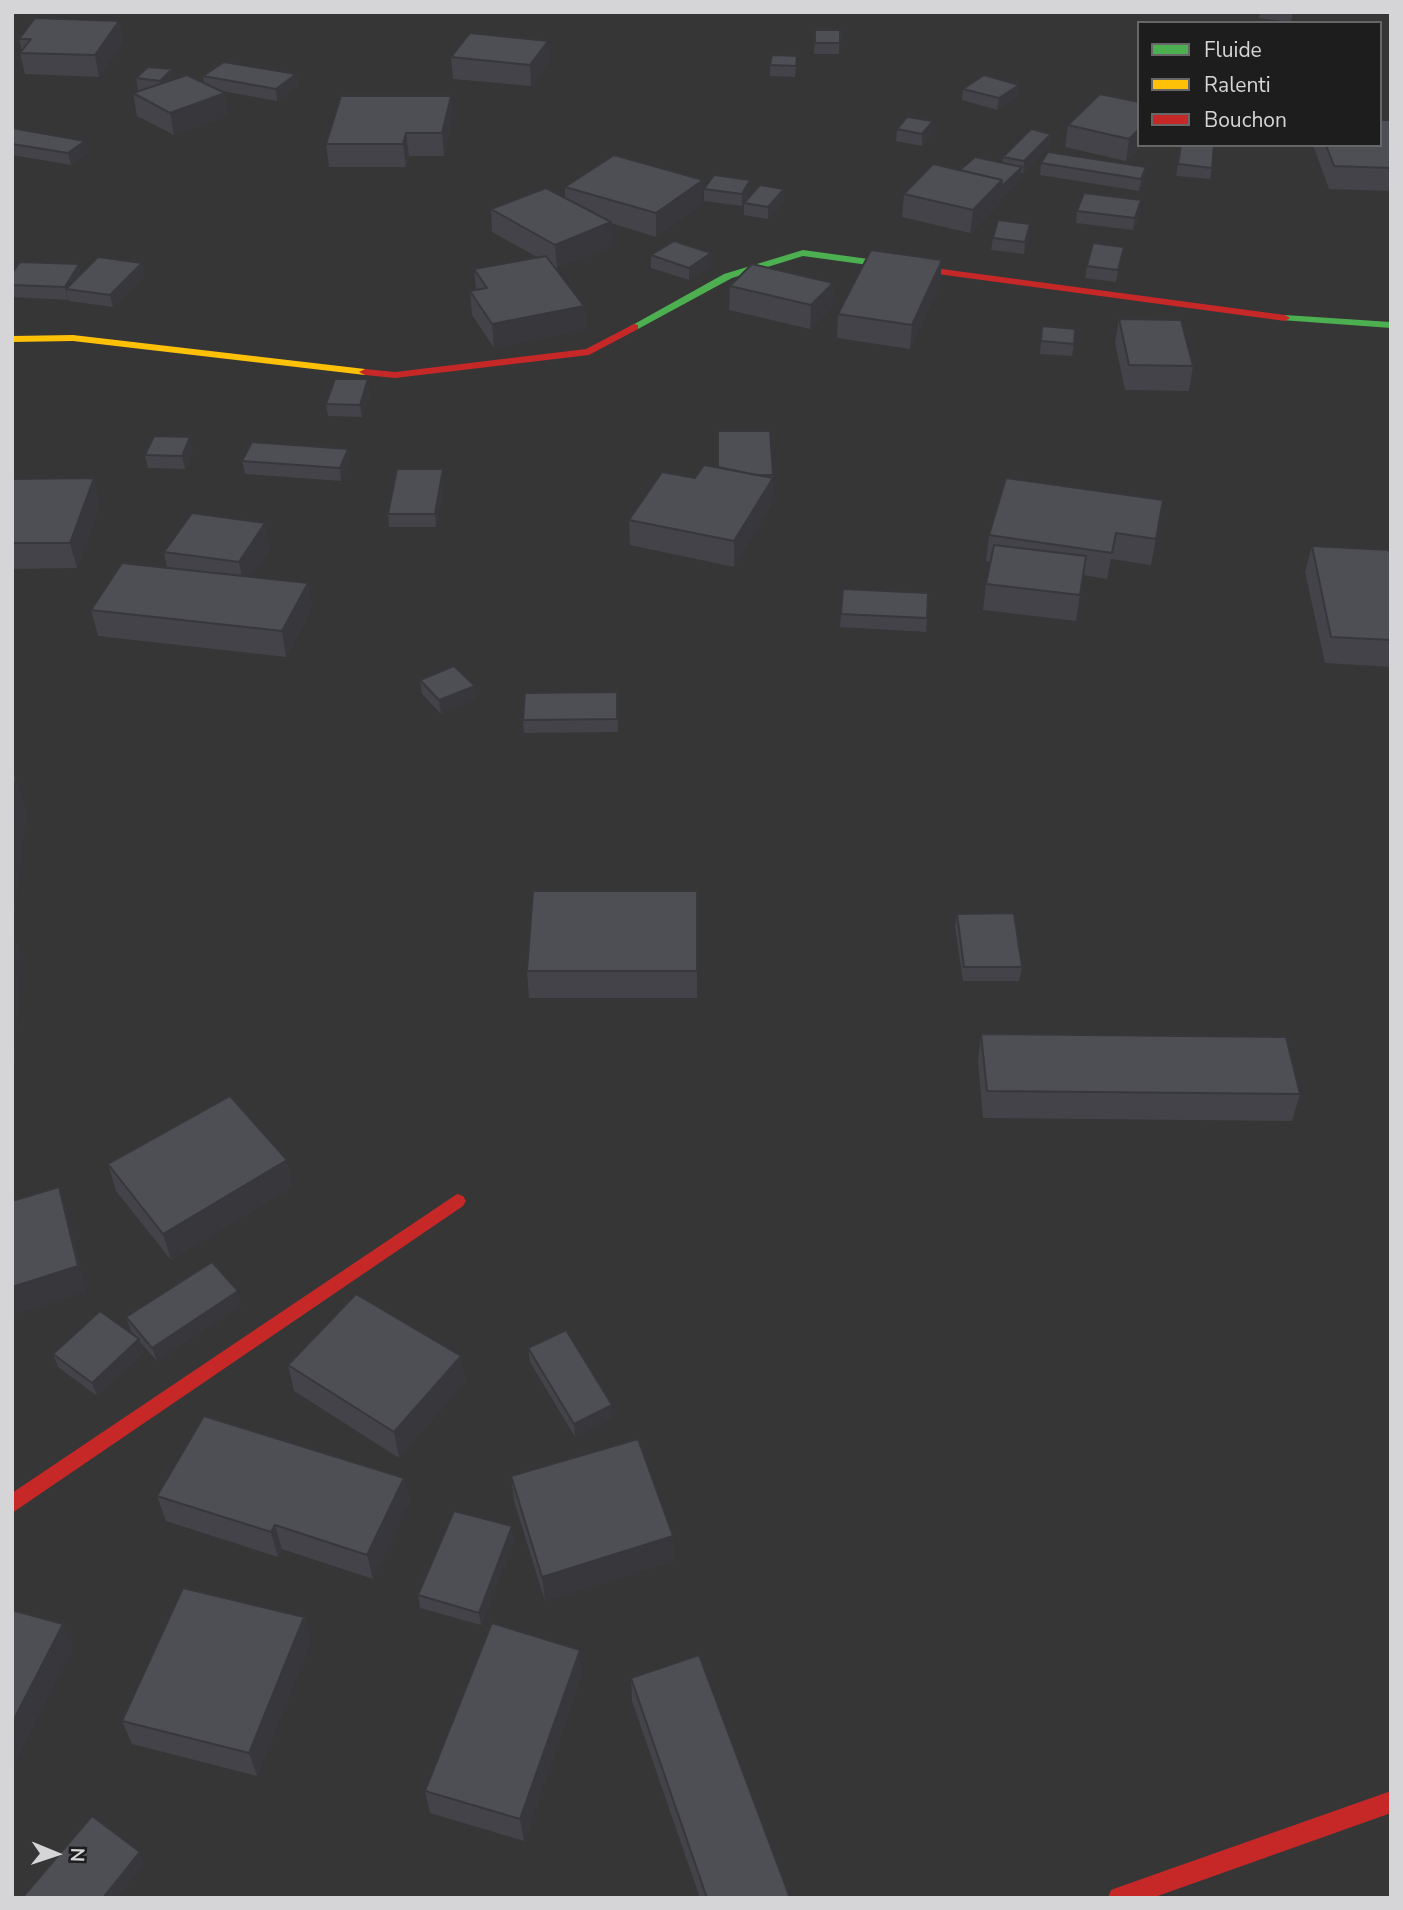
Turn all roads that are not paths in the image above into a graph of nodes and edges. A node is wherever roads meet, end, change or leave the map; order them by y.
1 (1391, 325) edge
2 (12, 339) edge
3 (457, 1201) dead end
4 (12, 1503) edge
5 (1391, 1802) edge
6 (1119, 1898) edge

1 - 2 street
3 - 4 street
5 - 6 street

